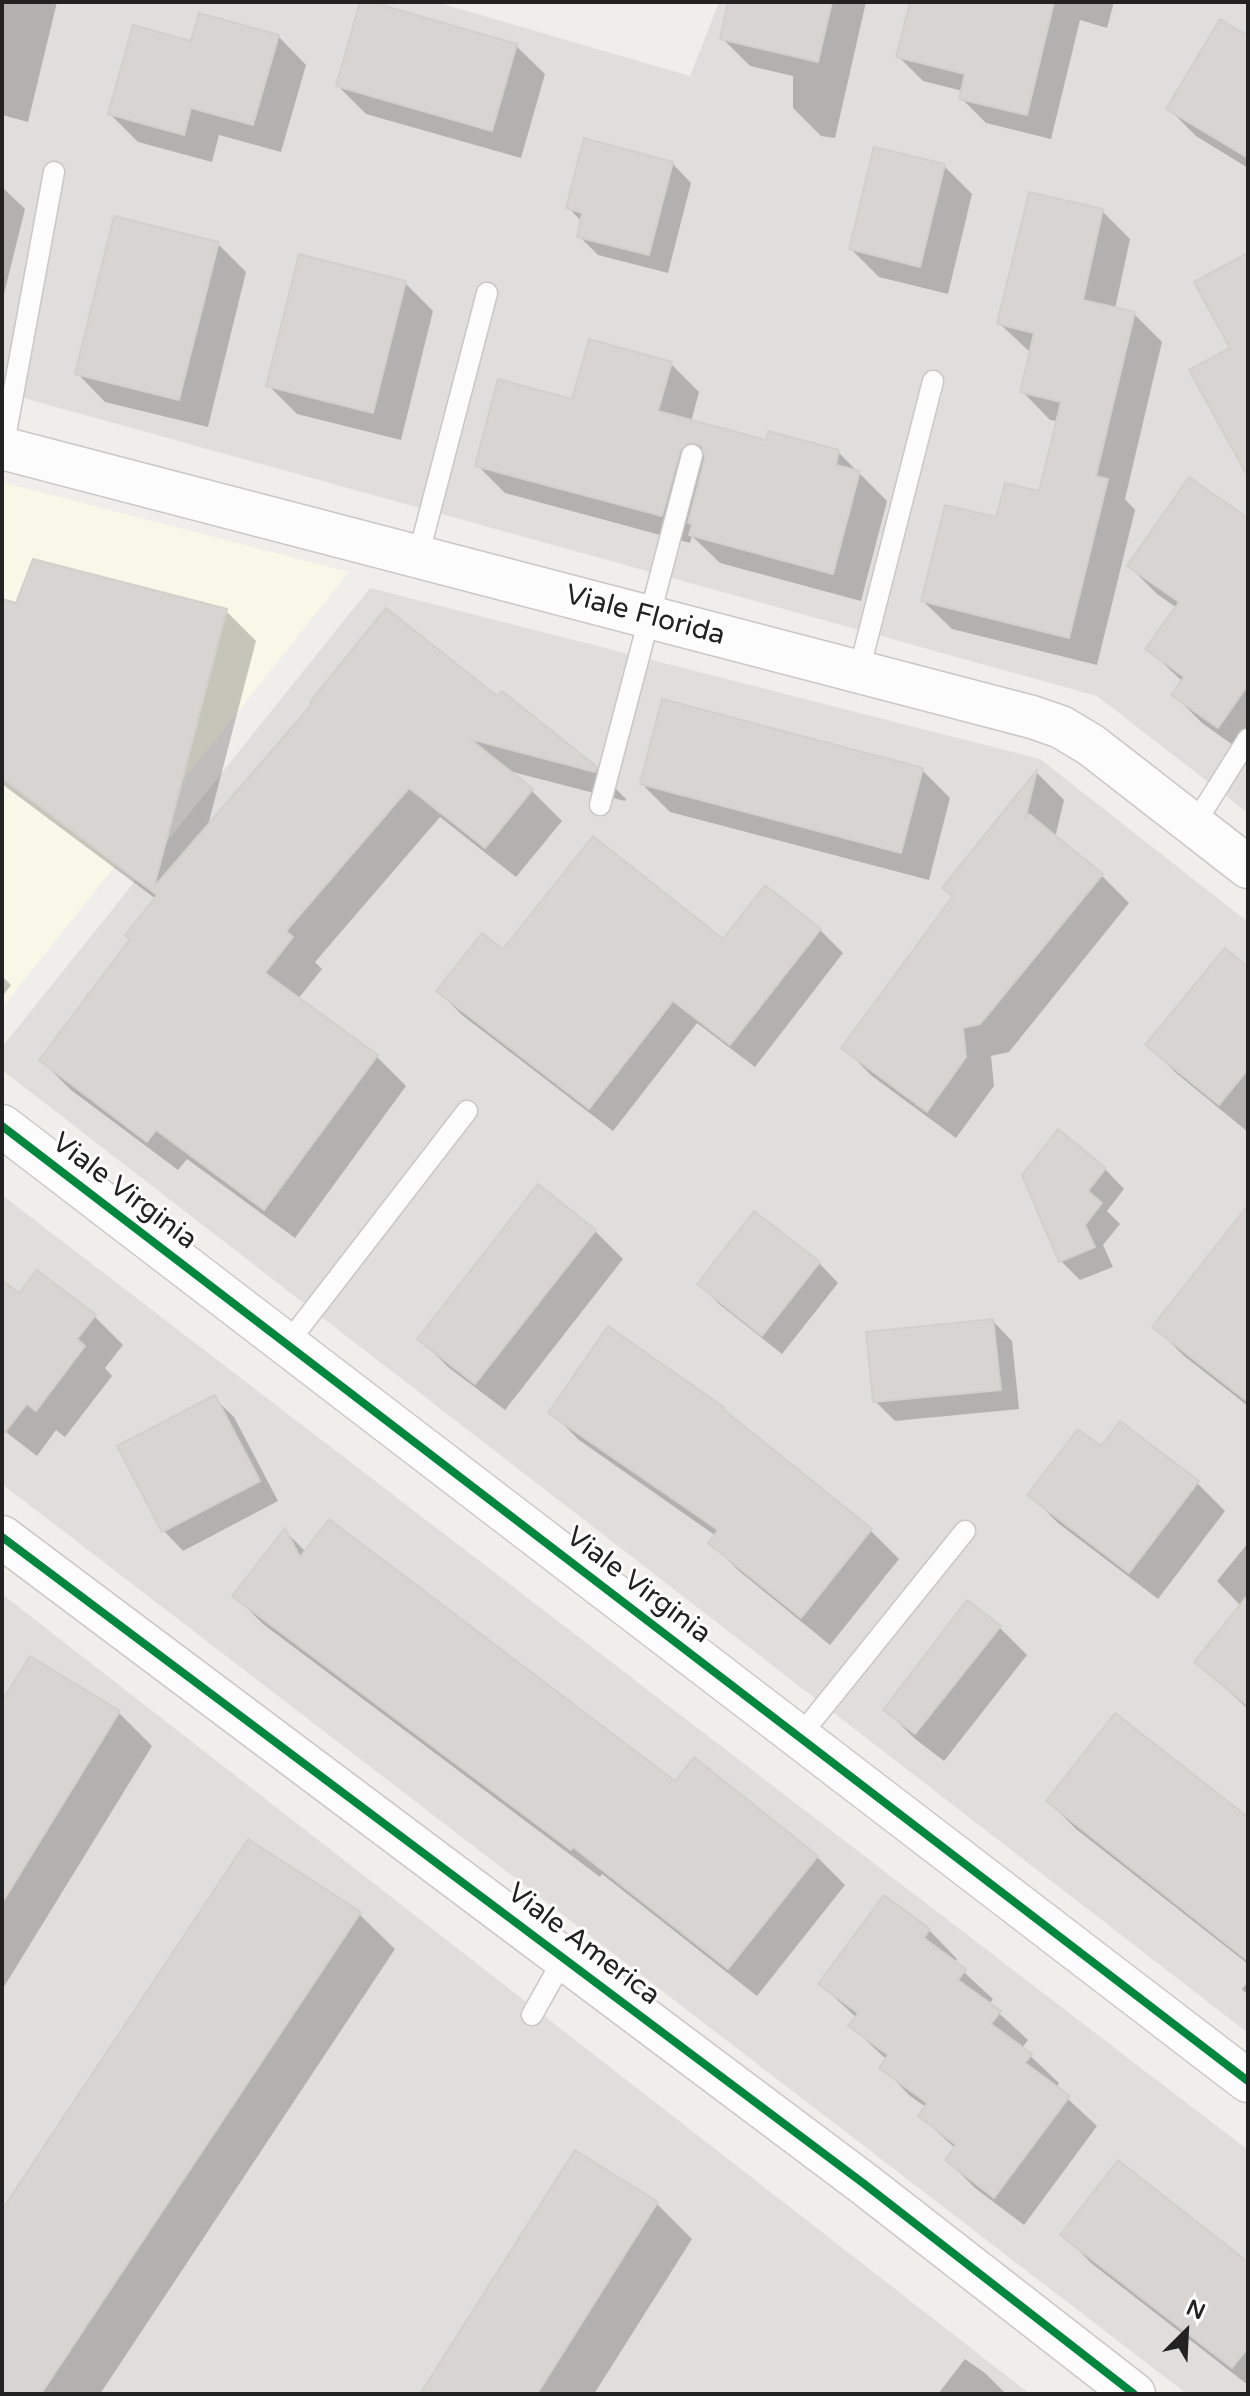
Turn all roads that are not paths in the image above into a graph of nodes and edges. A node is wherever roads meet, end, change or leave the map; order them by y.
1 (54, 172) dead end
2 (487, 293) dead end
3 (933, 381) dead end
4 (3, 449) edge
5 (692, 455) dead end
6 (418, 557) junction
7 (651, 617) junction
8 (859, 671) junction
9 (1248, 739) edge
10 (600, 805) dead end
11 (1194, 825) junction
12 (1248, 867) edge
13 (467, 1111) dead end
14 (2, 1126) edge
15 (287, 1344) junction
16 (965, 1531) dead end
17 (2, 1537) edge
18 (799, 1737) junction
19 (564, 1958) junction
20 (532, 2015) dead end
21 (1248, 2081) edge
22 (1134, 2394) edge

1 - 4 lane
2 - 6 lane
3 - 8 lane
4 - 6 street, Viale Florida
5 - 7 lane
6 - 7 street, Viale Florida
7 - 8 street, Viale Florida
7 - 10 lane
8 - 11 street, Viale Florida
9 - 11 lane
11 - 12 street, Viale Florida
13 - 15 lane
14 - 15 street, Viale Virginia
15 - 18 street, Viale Virginia
16 - 18 lane
17 - 19 street, Viale America
18 - 21 street, Viale Virginia
19 - 20 lane
19 - 22 street, Viale America

